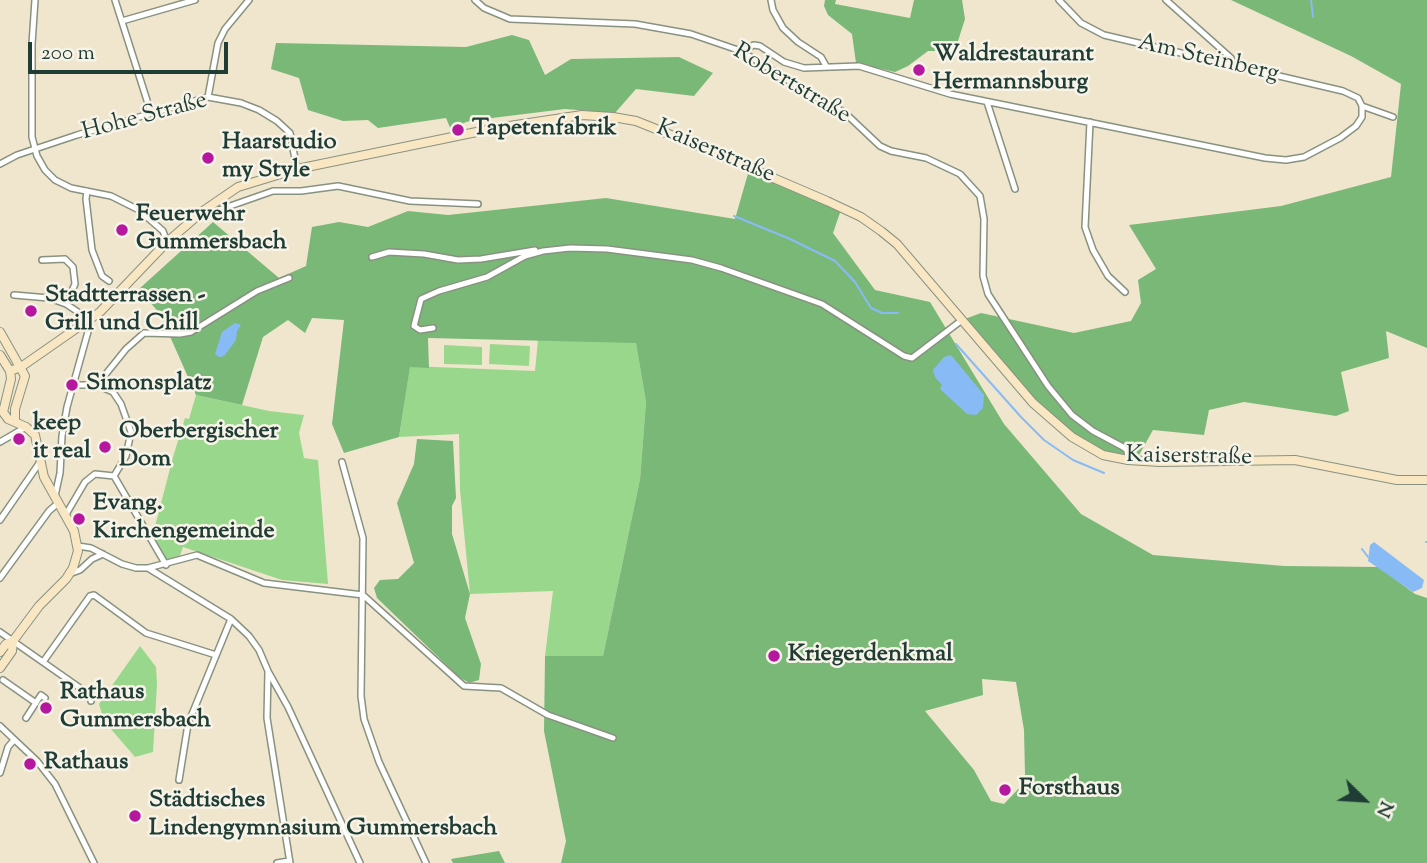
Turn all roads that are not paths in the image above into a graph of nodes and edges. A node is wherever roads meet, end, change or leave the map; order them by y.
1 (35, 0) edge
2 (115, 0) edge
3 (195, 0) edge
4 (249, 0) edge
5 (475, 0) edge
6 (771, 0) edge
7 (1059, 0) edge
8 (1166, 0) edge
9 (122, 21) junction
10 (741, 51) junction
11 (1230, 64) junction
12 (826, 66) junction
13 (208, 97) junction
14 (987, 102) junction
15 (1362, 106) junction
16 (151, 113) junction
17 (1393, 117) dead end
18 (1090, 122) junction
19 (34, 149) junction
20 (0, 164) edge
21 (297, 169) junction
22 (1015, 188) dead end
23 (87, 191) junction
24 (478, 204) dead end
25 (204, 211) junction
26 (167, 242) junction
27 (543, 250) junction
28 (372, 257) dead end
29 (43, 260) dead end
30 (289, 278) dead end
31 (109, 281) dead end
32 (1125, 292) dead end
33 (14, 295) dead end
34 (66, 304) junction
35 (962, 320) junction
36 (86, 323) junction
37 (433, 328) dead end
38 (0, 332) edge
39 (0, 355) edge
40 (22, 367) junction
41 (10, 371) junction
42 (72, 385) junction
43 (97, 385) junction
44 (1, 412) edge
45 (15, 421) junction
46 (26, 427) junction
47 (0, 442) edge
48 (1128, 460) junction
49 (40, 462) junction
50 (342, 462) dead end
51 (114, 476) junction
52 (1427, 480) edge
53 (56, 501) junction
54 (65, 516) junction
55 (0, 520) edge
56 (78, 546) junction
57 (103, 554) junction
58 (166, 565) junction
59 (148, 568) junction
60 (69, 574) junction
61 (0, 578) edge
62 (363, 594) junction
63 (231, 620) junction
64 (0, 632) edge
65 (13, 641) junction
66 (0, 652) edge
67 (216, 655) junction
68 (43, 662) junction
69 (0, 668) edge
70 (268, 671) junction
71 (3, 680) dead end
72 (45, 698) dead end
73 (91, 701) dead end
74 (36, 702) junction
75 (26, 718) dead end
76 (0, 726) edge
77 (613, 738) dead end
78 (14, 740) junction
79 (0, 773) edge
80 (179, 780) dead end
81 (289, 862) edge
82 (94, 863) edge
83 (277, 863) edge
84 (360, 863) edge
85 (426, 863) edge

1 - 19 street
2 - 9 street
3 - 9 street
4 - 13 street
5 - 10 street, Robertstraße
6 - 12 street
7 - 11 street, Am Steinberg
8 - 11 street
9 - 16 street
10 - 12 street
10 - 48 street, Robertstraße
11 - 15 street, Am Steinberg
12 - 14 street
13 - 16 street, Hohe Straße
13 - 21 street, Hohe Straße
14 - 18 street
14 - 22 street
15 - 17 street, Am Steinberg
15 - 18 street
16 - 19 street, Hohe Straße
18 - 32 street
19 - 20 street, Hohe Straße
19 - 23 street
21 - 25 street, Kaiserstraße
21 - 35 street, Kaiserstraße
23 - 26 street
23 - 31 street
24 - 25 street
25 - 26 street, Kaiserstraße
26 - 36 street, Kaiserstraße
27 - 28 street
27 - 35 street
27 - 37 street
29 - 34 street
30 - 43 street
33 - 34 street
34 - 36 street
35 - 48 street, Kaiserstraße
36 - 40 street, Kaiserstraße
36 - 42 street
38 - 40 street
39 - 41 street
40 - 41 street, Kaiserstraße
40 - 45 street
41 - 44 street
42 - 43 street
42 - 53 street
43 - 51 street
44 - 45 street
45 - 46 street
46 - 47 street
46 - 49 street
48 - 52 street, Kaiserstraße
49 - 53 street
49 - 55 street
50 - 62 street
51 - 54 street
51 - 58 street
53 - 54 street
53 - 61 street
54 - 56 street
56 - 57 street
56 - 60 street
57 - 59 street
57 - 60 street
58 - 59 street
58 - 62 street
59 - 63 street
60 - 65 street
62 - 77 street
62 - 85 street
63 - 67 street
63 - 70 street
64 - 65 street
65 - 66 street
65 - 68 street
65 - 69 street
67 - 68 street
67 - 80 street
68 - 73 street
70 - 81 street
70 - 84 street
71 - 74 street
72 - 74 street
74 - 75 street
76 - 78 street
78 - 79 street
78 - 82 street
81 - 83 street

